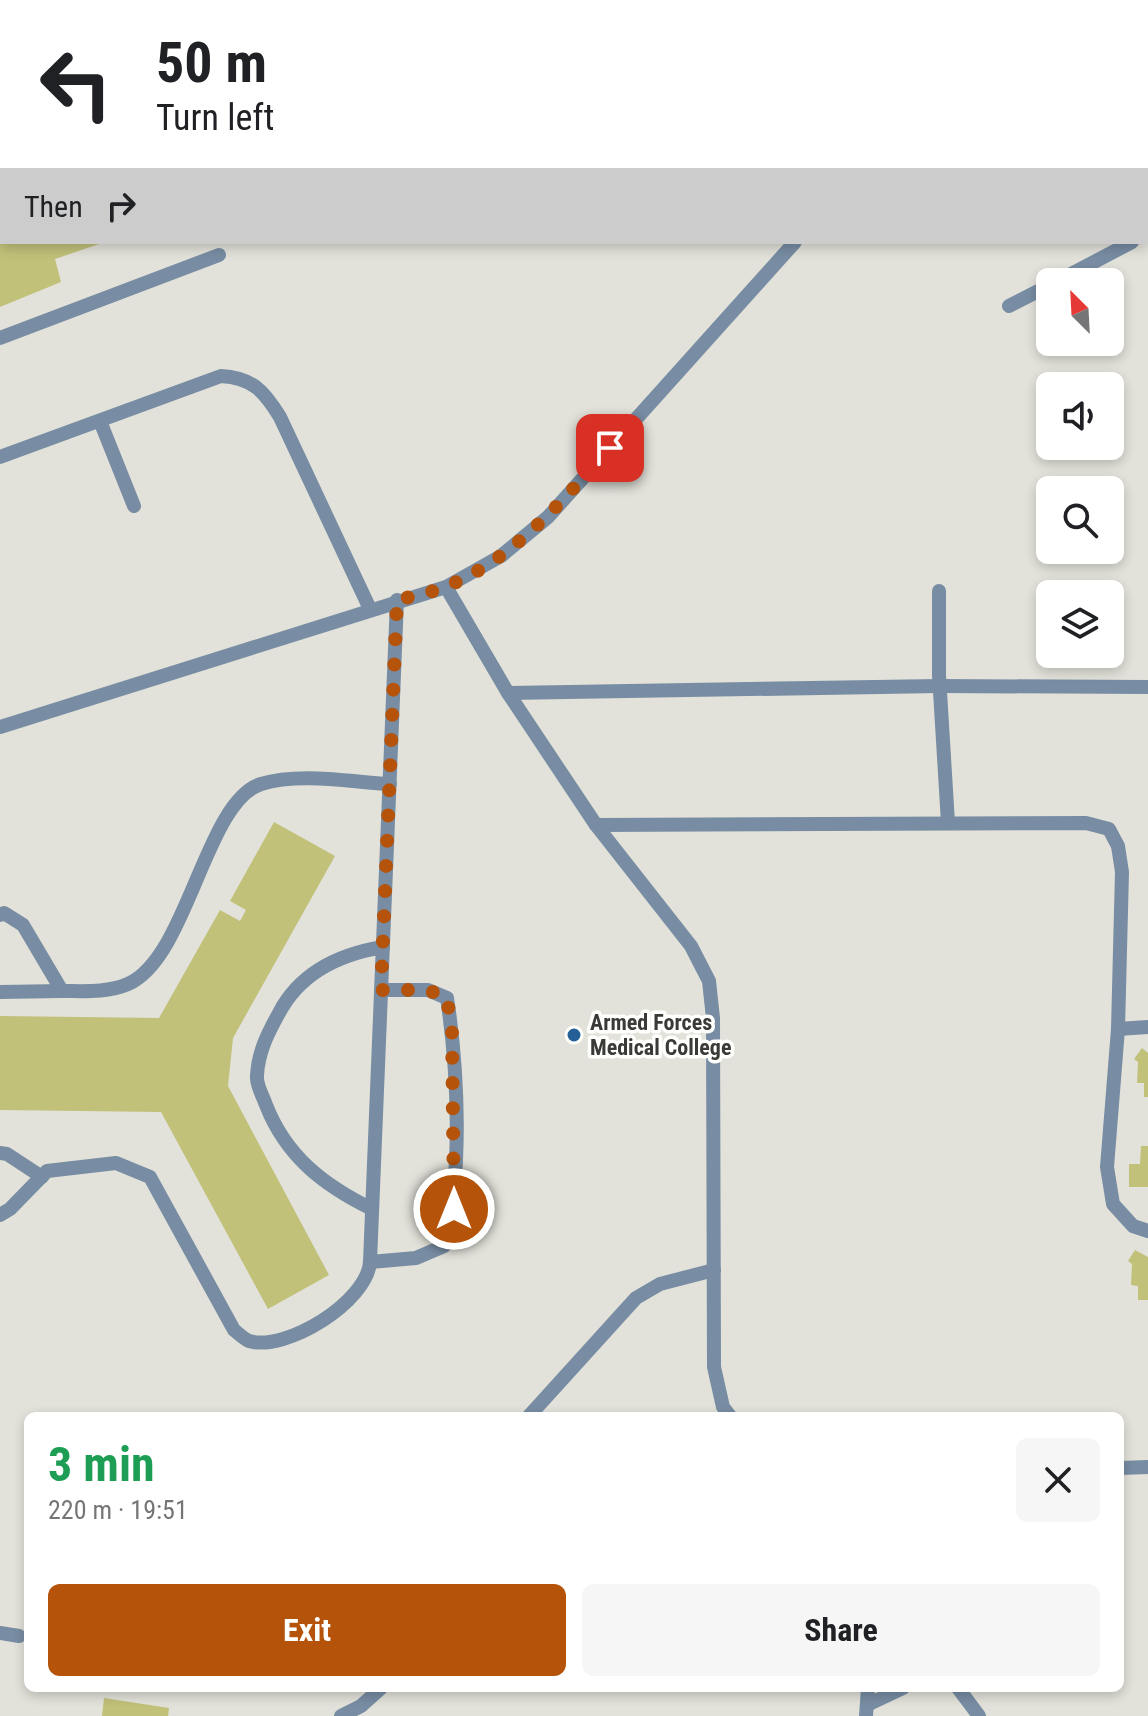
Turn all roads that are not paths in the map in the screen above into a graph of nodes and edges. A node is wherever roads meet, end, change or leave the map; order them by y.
1 (793, 244) edge
2 (1128, 244) edge
3 (219, 255) dead end
4 (1083, 268) edge
5 (1036, 292) edge
6 (1009, 306) dead end
7 (0, 338) edge
8 (100, 421) junction
9 (0, 457) edge
10 (134, 506) dead end
11 (446, 587) junction
12 (939, 591) dead end
13 (397, 600) junction
14 (370, 609) junction
15 (939, 686) junction
16 (1148, 687) edge
17 (508, 693) junction
18 (0, 727) edge
19 (390, 784) junction
20 (948, 823) junction
21 (596, 825) junction
22 (0, 915) edge
23 (383, 947) junction
24 (381, 990) junction
25 (62, 991) junction
26 (0, 992) edge
27 (1148, 1027) edge
28 (1118, 1029) junction
29 (0, 1153) edge
30 (42, 1177) junction
31 (372, 1209) junction
32 (0, 1215) edge
33 (1148, 1231) edge
34 (370, 1262) junction
35 (714, 1270) junction
36 (533, 1412) edge
37 (727, 1412) edge
38 (1148, 1467) edge
39 (1124, 1468) edge
40 (0, 1633) edge
41 (19, 1636) dead end
42 (377, 1692) edge
43 (896, 1692) edge
44 (961, 1692) edge
45 (866, 1710) edge
46 (341, 1716) edge
47 (979, 1716) edge

1 - 11 lane
2 - 4 lane
3 - 7 lane
5 - 6 lane
8 - 9 lane
8 - 10 lane
8 - 14 lane
11 - 13 lane
11 - 17 lane
12 - 15 lane
13 - 14 lane
13 - 19 lane
14 - 18 lane
15 - 16 lane
15 - 17 lane
15 - 20 lane
17 - 21 lane
19 - 23 lane
19 - 25 lane
20 - 21 lane
20 - 28 lane
21 - 35 lane
22 - 25 lane
23 - 24 lane
23 - 31 lane
24 - 31 lane
24 - 34 lane
25 - 26 lane
27 - 28 lane
28 - 33 lane
29 - 30 lane
30 - 32 lane
30 - 34 lane
31 - 34 lane
35 - 36 lane
35 - 37 lane
38 - 39 lane
40 - 41 lane
42 - 46 lane
43 - 45 lane
44 - 47 lane

